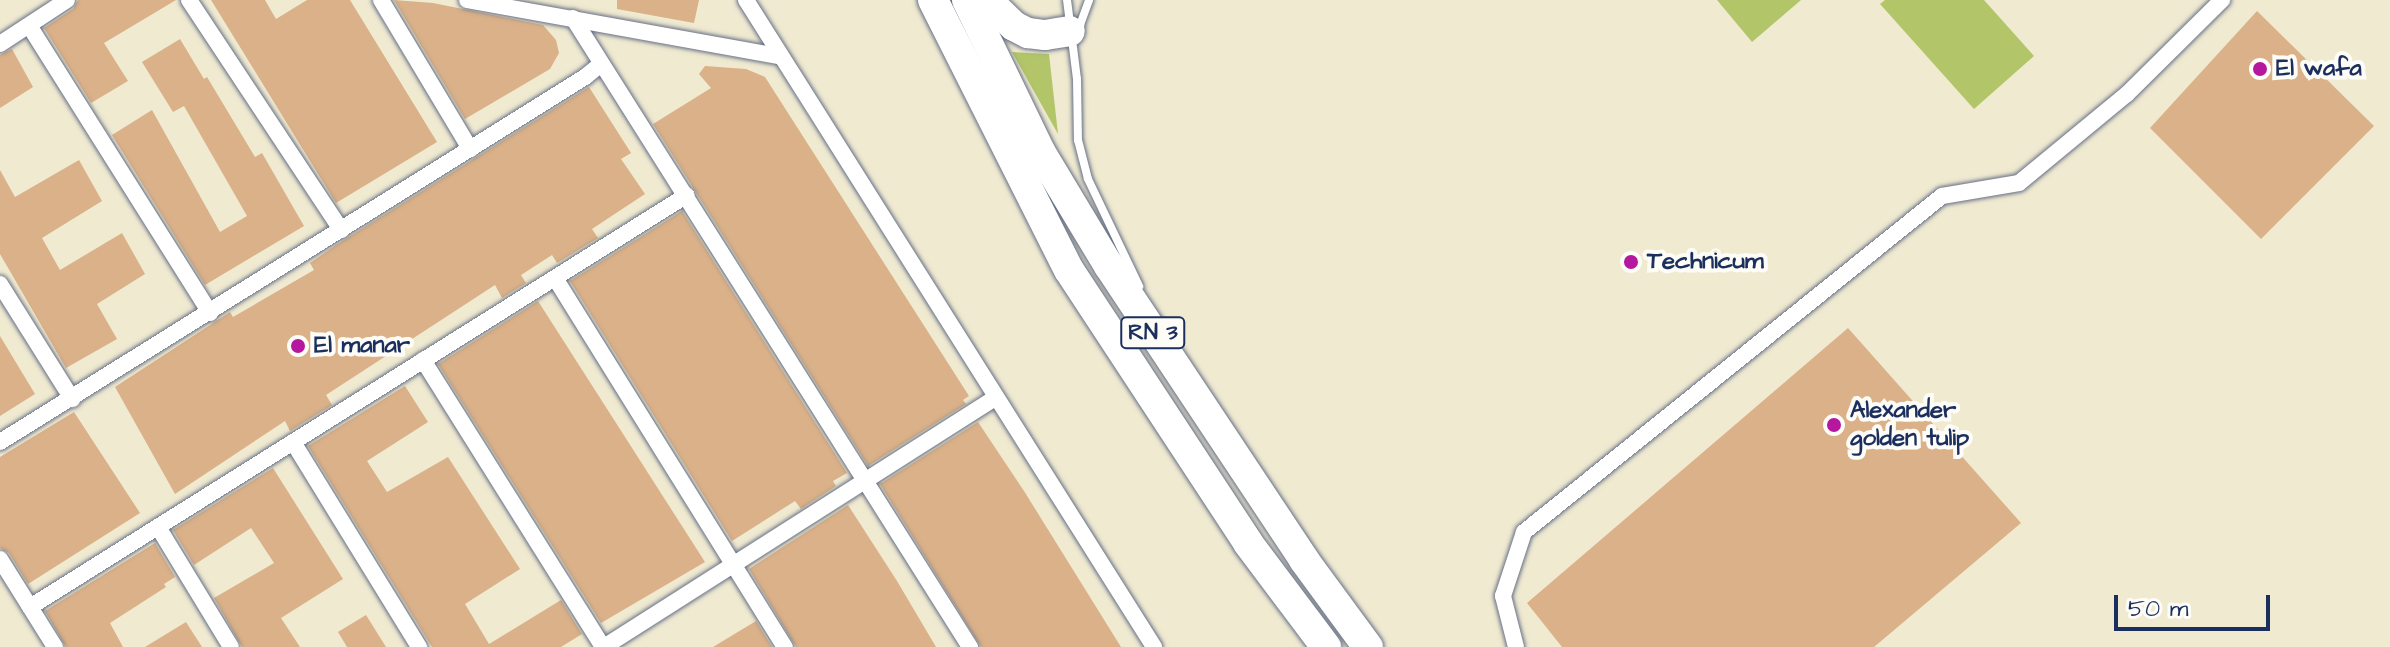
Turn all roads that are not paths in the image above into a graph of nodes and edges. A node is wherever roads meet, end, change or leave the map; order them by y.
1 (67, 0) edge
2 (189, 0) edge
3 (381, 0) edge
4 (467, 0) edge
5 (746, 0) edge
6 (933, 0) edge
7 (967, 0) edge
8 (987, 0) edge
9 (1067, 0) edge
10 (1089, 0) edge
11 (2222, 0) edge
12 (573, 18) junction
13 (30, 27) junction
14 (1070, 31) junction
15 (0, 44) edge
16 (779, 56) junction
17 (601, 64) junction
18 (470, 149) junction
19 (687, 195) junction
20 (341, 230) junction
21 (555, 278) junction
22 (0, 284) edge
23 (210, 313) junction
24 (423, 360) junction
25 (1189, 387) junction
26 (995, 398) junction
27 (72, 399) junction
28 (0, 442) edge
29 (293, 442) junction
30 (866, 481) junction
31 (158, 527) junction
32 (0, 559) edge
33 (733, 565) junction
34 (30, 607) junction
35 (55, 647) edge
36 (231, 647) edge
37 (419, 647) edge
38 (604, 647) edge
39 (785, 647) edge
40 (970, 647) edge
41 (1154, 647) edge
42 (1326, 647) edge
43 (1368, 647) edge
44 (1516, 647) edge

1 - 13 street
2 - 20 street
3 - 18 street
4 - 12 street
5 - 16 street
6 - 42 highway, RN 3
7 - 25 highway, RN 3
8 - 14 highway
9 - 14 lane
10 - 14 lane
11 - 44 street
12 - 16 street
12 - 17 street
13 - 15 street
13 - 23 street
14 - 25 lane
16 - 26 street
17 - 18 street
17 - 19 street
18 - 20 street
19 - 21 street
19 - 30 street
20 - 23 street
21 - 24 street
21 - 33 street
22 - 27 street
23 - 27 street
24 - 29 street
24 - 38 street
25 - 43 highway, RN 3
26 - 30 street
26 - 41 street
27 - 28 street
29 - 31 street
29 - 37 street
30 - 33 street
30 - 40 street
31 - 34 street
31 - 36 street
32 - 34 street
33 - 38 street
33 - 39 street
34 - 35 street

